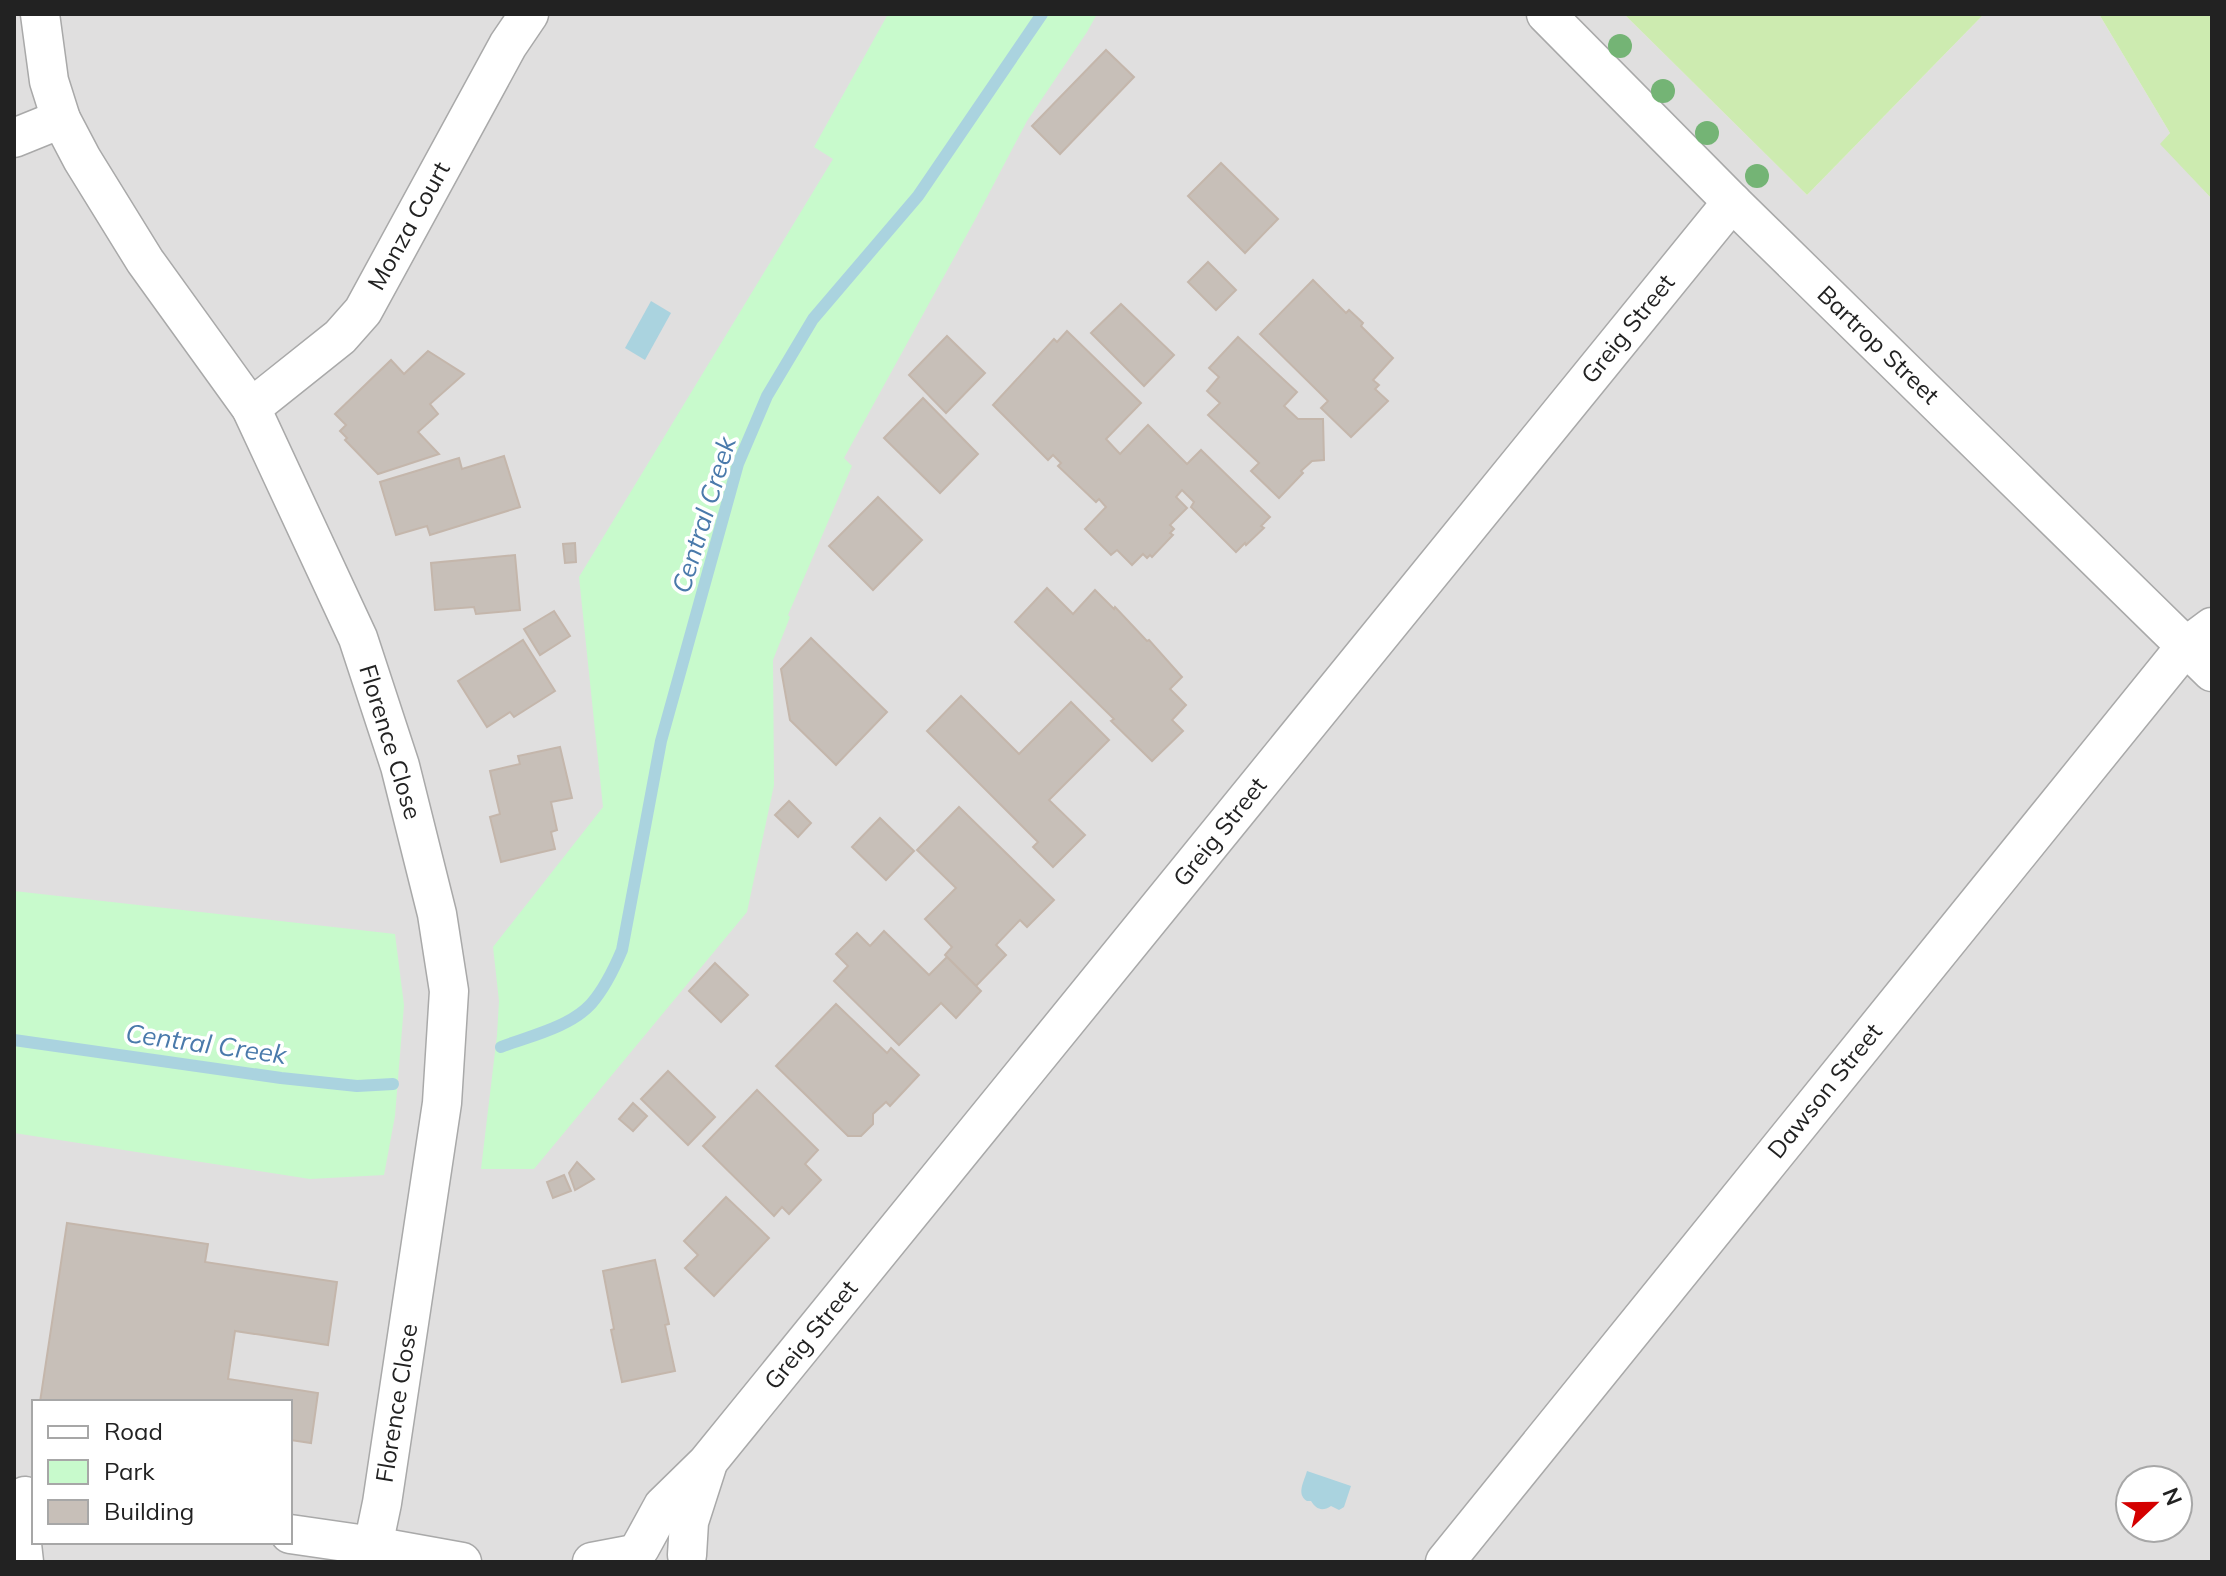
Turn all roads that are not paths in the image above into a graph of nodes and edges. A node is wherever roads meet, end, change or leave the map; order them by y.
1 (40, 14) edge
2 (529, 14) edge
3 (1546, 14) edge
4 (61, 119) junction
5 (14, 138) edge
6 (1732, 202) junction
7 (251, 408) junction
8 (2199, 637) edge
9 (2212, 672) edge
10 (707, 1463) junction
11 (24, 1495) edge
12 (292, 1534) edge
13 (373, 1546) junction
14 (630, 1555) edge
15 (690, 1559) edge
16 (24, 1562) edge
17 (462, 1562) edge
18 (592, 1562) edge
19 (1445, 1562) edge

1 - 4 street, Florence Close
2 - 7 street, Monza Court
3 - 6 street, Bartrop Street
4 - 5 street
4 - 7 street, Florence Close
6 - 8 street, Bartrop Street
6 - 10 street, Greig Street
7 - 13 street, Florence Close
8 - 9 street, Bartrop Street
8 - 19 street, Dawson Street
10 - 14 street, Greig Street
10 - 15 street, Greig Street
11 - 16 street
12 - 13 street
13 - 17 street
14 - 15 street
14 - 18 street

